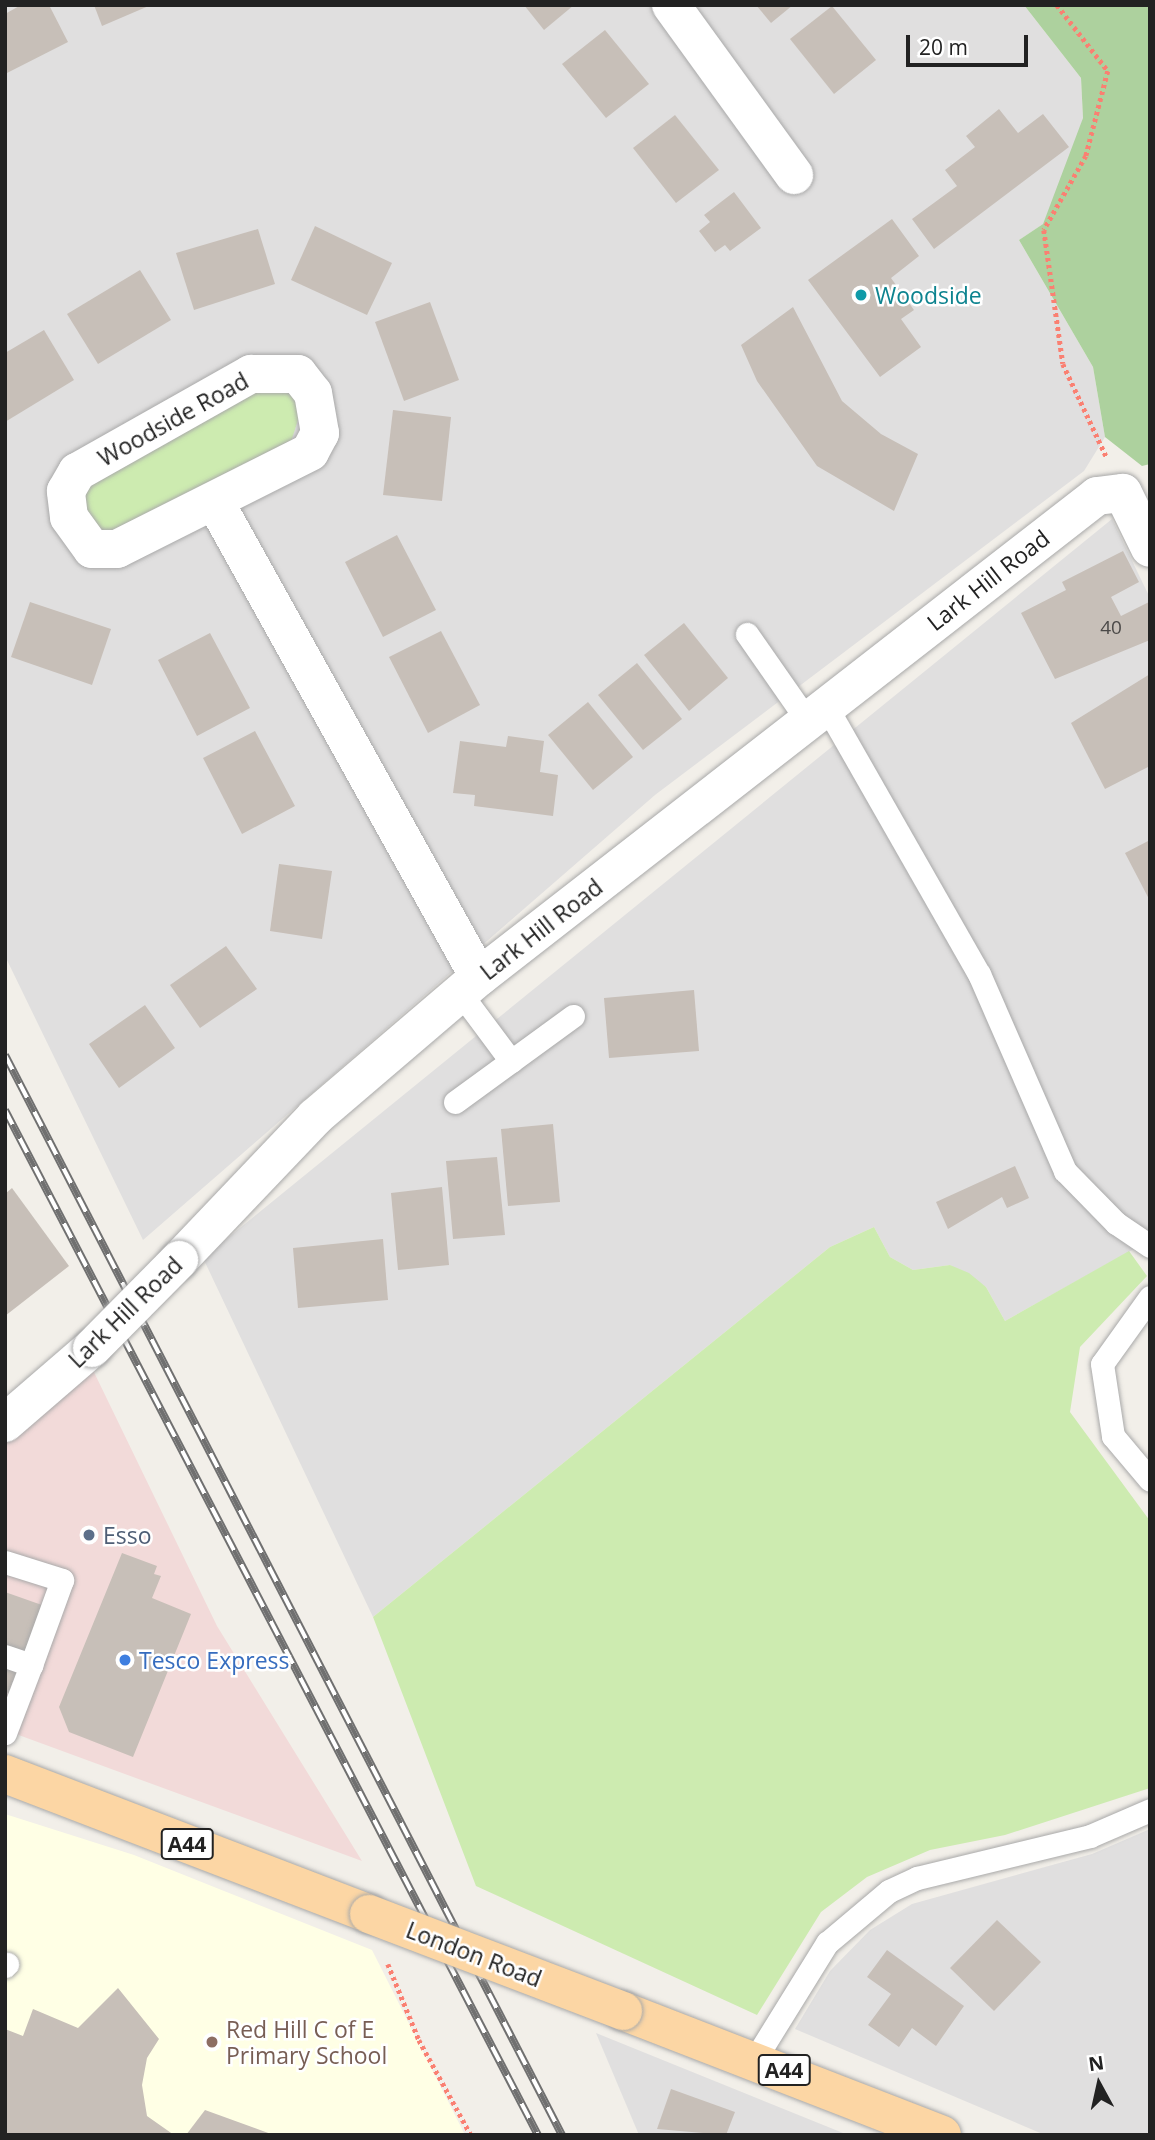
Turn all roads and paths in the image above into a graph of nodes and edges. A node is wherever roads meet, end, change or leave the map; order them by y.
1 (671, 5) edge
2 (1057, 5) edge
3 (794, 175) dead end
4 (1123, 493) junction
5 (215, 502) junction
6 (1150, 548) edge
7 (747, 634) dead end
8 (817, 713) junction
9 (470, 986) junction
10 (573, 1016) dead end
11 (511, 1061) junction
12 (455, 1102) dead end
13 (1150, 1246) edge
14 (1150, 1297) edge
15 (5, 1423) edge
16 (1150, 1480) edge
17 (5, 1562) edge
18 (5, 1656) edge
19 (31, 1665) junction
20 (5, 1733) edge
21 (5, 1774) edge
22 (1150, 1810) edge
23 (369, 1914) junction
24 (755, 2059) junction
25 (471, 2135) edge
26 (942, 2135) edge

1 - 3 street
2 - 4 path
4 - 6 street
4 - 8 street, Lark Hill Road
5 - 5 street, Woodside Road
5 - 9 street
7 - 8 lane
8 - 9 street, Lark Hill Road
8 - 13 lane
9 - 11 lane
9 - 15 street, Lark Hill Road, bridge
10 - 11 lane
11 - 12 lane
14 - 16 lane
17 - 19 lane
18 - 19 lane
19 - 20 lane
21 - 23 main road, London Road / A44
22 - 24 lane
23 - 24 main road, London Road / A44, bridge
23 - 25 path
24 - 26 main road, London Road / A44

